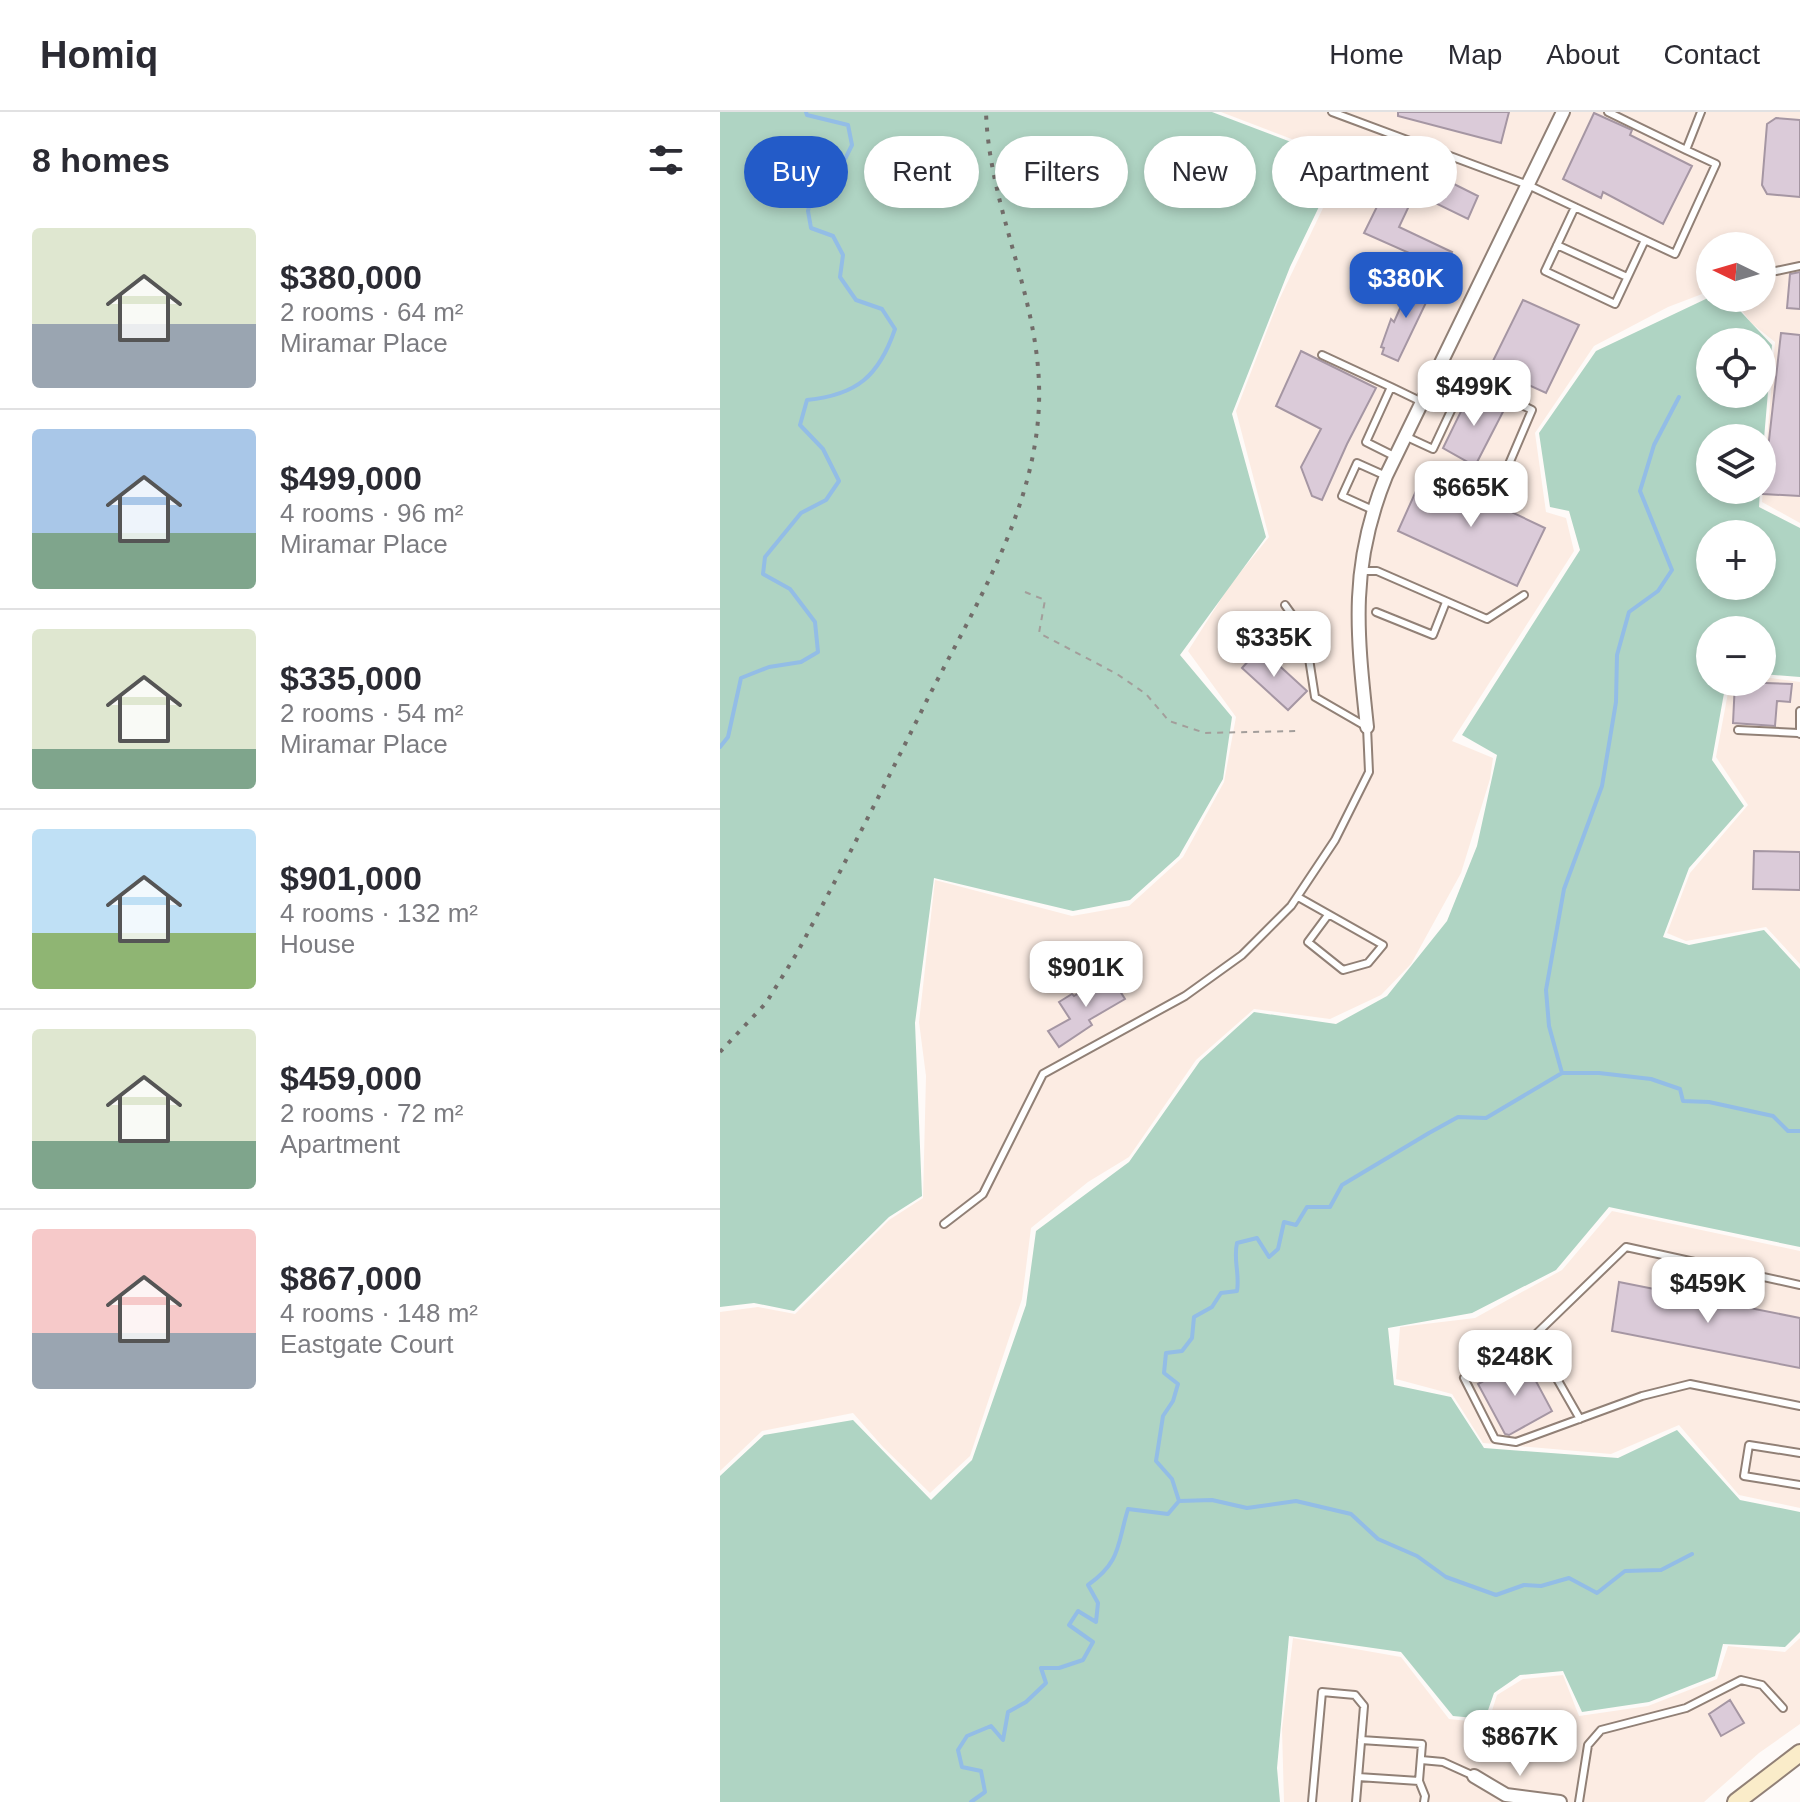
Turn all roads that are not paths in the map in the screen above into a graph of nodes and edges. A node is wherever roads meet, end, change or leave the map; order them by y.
1 (1332, 112) edge
2 (1563, 112) edge
3 (1609, 112) edge
4 (1701, 112) edge
5 (1686, 150) junction
6 (1528, 185) junction
7 (1575, 207) junction
8 (1645, 240) junction
9 (1557, 245) junction
10 (1800, 266) edge
11 (1776, 271) dead end
12 (1627, 277) junction
13 (1322, 355) dead end
14 (1437, 374) junction
15 (1463, 385) junction
16 (1391, 387) junction
17 (1423, 402) junction
18 (1407, 437) junction
19 (1396, 457) junction
20 (1386, 476) junction
21 (1503, 478) dead end
22 (1373, 510) junction
23 (1360, 571) junction
24 (1524, 595) dead end
25 (1446, 602) junction
26 (1285, 605) dead end
27 (1376, 612) dead end
28 (1800, 711) edge
29 (1367, 727) junction
30 (1738, 730) dead end
31 (1799, 734) edge
32 (1298, 897) junction
33 (1328, 915) junction
34 (944, 1224) dead end
35 (1800, 1285) edge
36 (1533, 1337) junction
37 (1800, 1406) edge
38 (1580, 1419) junction
39 (1800, 1453) edge
40 (1800, 1485) edge
41 (1783, 1708) dead end
42 (1361, 1740) junction
43 (1800, 1753) edge
44 (1421, 1760) junction
45 (1474, 1776) joint
46 (1358, 1777) junction
47 (1419, 1781) junction
48 (1506, 1798) edge
49 (1539, 1801) edge
50 (1312, 1802) edge
51 (1356, 1802) edge
52 (1424, 1802) edge
53 (1560, 1802) edge
54 (1579, 1802) edge
55 (1736, 1802) edge

1 - 6 lane
2 - 6 street
3 - 5 lane
4 - 5 lane
5 - 8 lane
6 - 7 lane
6 - 14 street
7 - 8 lane
7 - 9 lane
8 - 12 lane
9 - 12 lane
9 - 12 lane
10 - 11 lane
13 - 16 lane
14 - 15 lane
14 - 17 street
15 - 18 lane
15 - 21 lane
16 - 17 lane
16 - 19 lane
17 - 18 street
18 - 19 street
19 - 20 street
20 - 22 street
20 - 22 lane
22 - 23 street
23 - 25 lane
23 - 29 street
24 - 25 lane
25 - 27 lane
26 - 29 lane
28 - 31 lane
29 - 32 lane
30 - 31 lane
32 - 33 lane
32 - 34 lane
33 - 33 lane
35 - 36 lane
36 - 38 lane
36 - 38 lane
37 - 38 lane
39 - 40 lane
41 - 54 lane
42 - 44 lane
42 - 46 lane
42 - 50 lane
43 - 55 main road
44 - 45 lane
44 - 47 lane
45 - 48 street
46 - 47 lane
46 - 51 lane
47 - 52 lane
48 - 49 street
49 - 53 street

